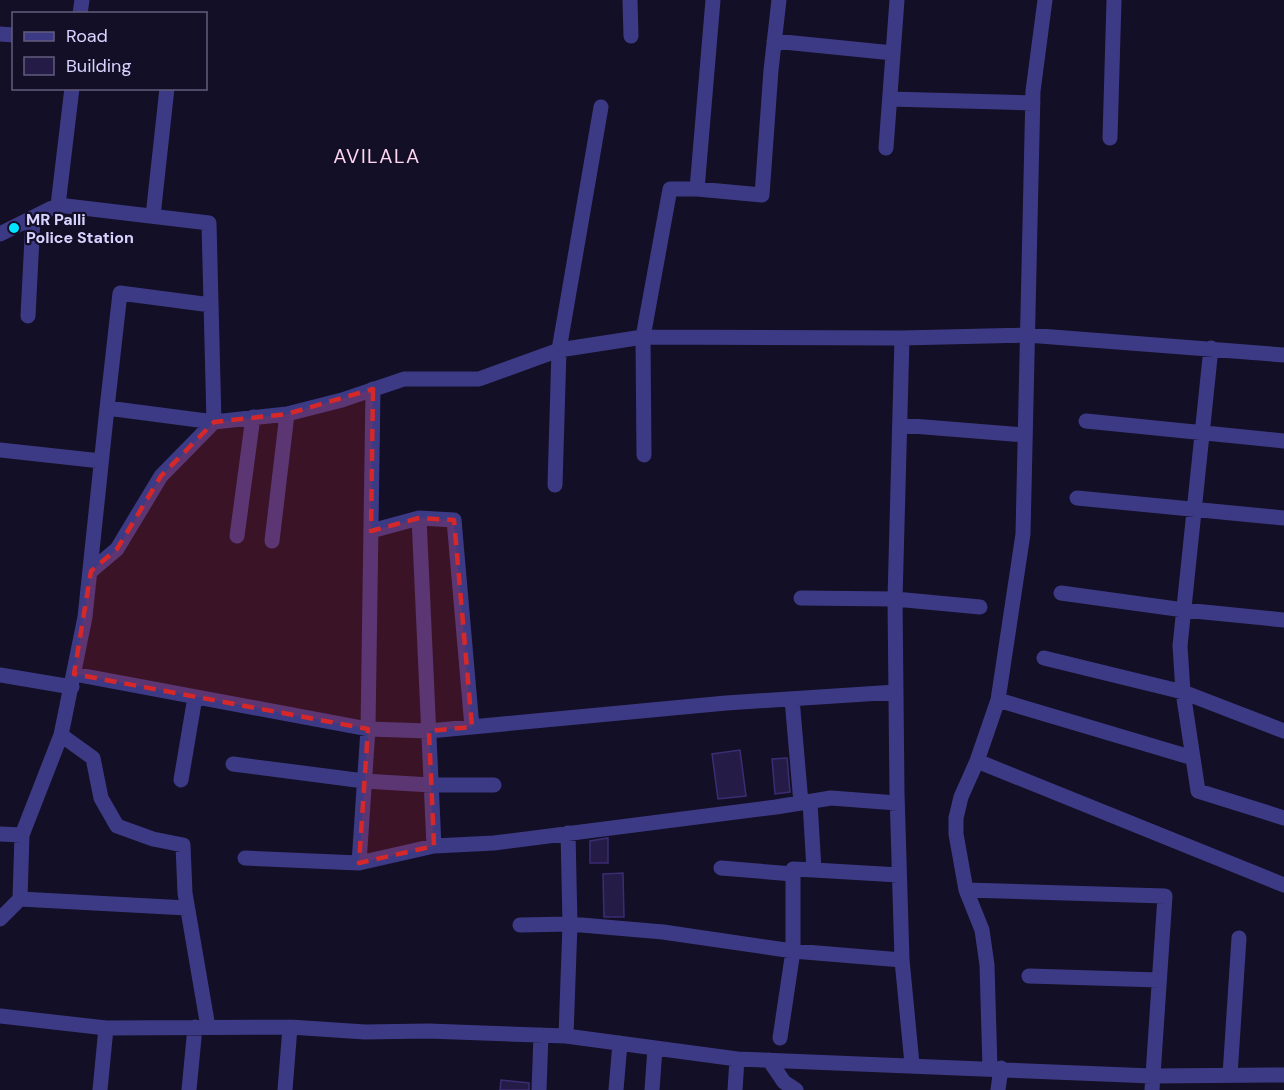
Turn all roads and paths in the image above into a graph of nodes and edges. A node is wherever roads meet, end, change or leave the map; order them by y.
1 (630, 0) edge
2 (713, 0) edge
3 (779, 0) edge
4 (897, 0) edge
5 (1045, 0) edge
6 (1114, 0) edge
7 (631, 36) dead end
8 (774, 41) junction
9 (893, 52) junction
10 (72, 90) edge
11 (167, 90) edge
12 (890, 99) junction
13 (1033, 103) junction
14 (601, 107) dead end
15 (1110, 138) dead end
16 (886, 148) dead end
17 (697, 189) junction
18 (58, 205) junction
19 (153, 216) junction
20 (33, 218) junction
21 (0, 234) edge
22 (211, 305) junction
23 (28, 316) dead end
24 (1028, 335) junction
25 (643, 337) junction
26 (902, 338) junction
27 (1211, 348) junction
28 (559, 350) junction
29 (1284, 355) edge
30 (374, 389) junction
31 (107, 408) junction
32 (286, 414) junction
33 (253, 417) junction
34 (1086, 421) dead end
35 (214, 422) junction
36 (900, 425) junction
37 (1202, 434) junction
38 (1025, 435) junction
39 (1284, 441) edge
40 (0, 450) edge
41 (644, 455) dead end
42 (101, 461) junction
43 (555, 485) dead end
44 (1077, 498) dead end
45 (1195, 510) junction
46 (419, 518) junction
47 (1284, 518) edge
48 (370, 531) junction
49 (237, 536) dead end
50 (272, 541) dead end
51 (92, 571) junction
52 (1061, 593) dead end
53 (801, 598) dead end
54 (895, 599) junction
55 (980, 607) dead end
56 (1184, 610) junction
57 (1284, 620) edge
58 (1044, 658) dead end
59 (0, 675) edge
60 (73, 680) junction
61 (897, 692) junction
62 (1183, 692) junction
63 (195, 696) junction
64 (792, 699) junction
65 (998, 699) junction
66 (472, 727) junction
67 (368, 729) junction
68 (429, 731) junction
69 (1284, 731) edge
70 (61, 735) junction
71 (1193, 758) junction
72 (977, 761) junction
73 (233, 764) dead end
74 (181, 780) dead end
75 (364, 781) junction
76 (431, 785) junction
77 (494, 785) dead end
78 (805, 803) junction
79 (897, 803) junction
80 (1284, 818) edge
81 (568, 833) junction
82 (0, 834) edge
83 (22, 834) junction
84 (434, 846) junction
85 (245, 858) dead end
86 (359, 863) junction
87 (721, 868) dead end
88 (814, 870) junction
89 (793, 874) junction
90 (899, 875) junction
91 (1284, 885) edge
92 (966, 890) junction
93 (20, 899) junction
94 (188, 908) junction
95 (0, 919) edge
96 (570, 924) junction
97 (520, 925) dead end
98 (1239, 938) dead end
99 (793, 951) junction
100 (902, 960) junction
101 (1029, 976) dead end
102 (1159, 980) junction
103 (0, 1017) edge
104 (201, 1027) junction
105 (290, 1027) junction
106 (106, 1028) junction
107 (541, 1035) junction
108 (566, 1035) junction
109 (780, 1038) dead end
110 (620, 1043) junction
111 (655, 1047) junction
112 (737, 1059) junction
113 (769, 1060) junction
114 (912, 1064) junction
115 (995, 1068) junction
116 (1230, 1075) junction
117 (1284, 1075) edge
118 (1152, 1083) edge
119 (100, 1090) edge
120 (189, 1090) edge
121 (285, 1090) edge
122 (539, 1090) edge
123 (616, 1090) edge
124 (652, 1090) edge
125 (735, 1090) edge
126 (796, 1090) edge
127 (998, 1090) edge

1 - 7 street
2 - 17 street
3 - 8 street
4 - 9 street
5 - 13 street
6 - 15 street
8 - 9 street
8 - 17 street
9 - 12 street
10 - 18 street
11 - 19 street
12 - 13 street
12 - 16 street
13 - 24 street
14 - 28 street
17 - 25 street
18 - 19 street
18 - 20 street
19 - 22 street
20 - 21 street
20 - 23 street
22 - 31 street
22 - 35 street
24 - 26 street
24 - 27 street
24 - 38 street
25 - 26 street
25 - 28 street
25 - 41 street
26 - 36 street
27 - 29 street
27 - 37 street
28 - 30 street
28 - 43 street
30 - 32 street
30 - 48 street
31 - 35 street
31 - 42 street
32 - 33 street
32 - 50 street
33 - 35 street
33 - 49 street
34 - 37 street
35 - 51 street
36 - 38 street
36 - 54 street
37 - 39 street
37 - 45 street
38 - 65 street
40 - 42 street
42 - 51 street
44 - 45 street
45 - 47 street
45 - 56 street
46 - 48 street
46 - 66 street
46 - 68 street
48 - 67 street
51 - 60 street
52 - 56 street
53 - 54 street
54 - 55 street
54 - 61 street
56 - 57 street
56 - 62 street
58 - 62 street
59 - 60 street
60 - 63 street
60 - 70 street
61 - 64 street
61 - 79 street
62 - 69 street
62 - 71 street
63 - 67 street
63 - 74 street
64 - 66 street
64 - 78 street
65 - 71 street
65 - 72 street
66 - 68 street
67 - 68 street
67 - 75 street
68 - 76 street
70 - 83 street
70 - 94 street
71 - 80 street
72 - 91 street
72 - 92 street
73 - 75 street
75 - 76 street
75 - 86 street
76 - 77 street
76 - 84 street
78 - 79 street
78 - 81 street
78 - 88 street
79 - 90 street
81 - 84 street
81 - 96 street
82 - 83 street
83 - 93 street
84 - 86 street
85 - 86 street
87 - 89 street
88 - 89 street
88 - 90 street
89 - 99 street
90 - 100 street
92 - 102 street
92 - 115 street
93 - 94 street
93 - 95 street
94 - 104 street
96 - 97 street
96 - 99 street
96 - 108 street
98 - 116 street
99 - 100 street
99 - 109 street
100 - 114 street
101 - 102 street
102 - 118 street
103 - 106 street
104 - 105 street
104 - 106 street
104 - 120 street
105 - 107 street
105 - 121 street
106 - 119 street
107 - 108 street
107 - 122 street
108 - 110 street
110 - 111 street
110 - 123 street
111 - 112 street
111 - 124 street
112 - 113 street
112 - 125 street
113 - 114 street
113 - 126 street
114 - 115 street
115 - 118 street
115 - 127 street
116 - 117 street
116 - 118 street

